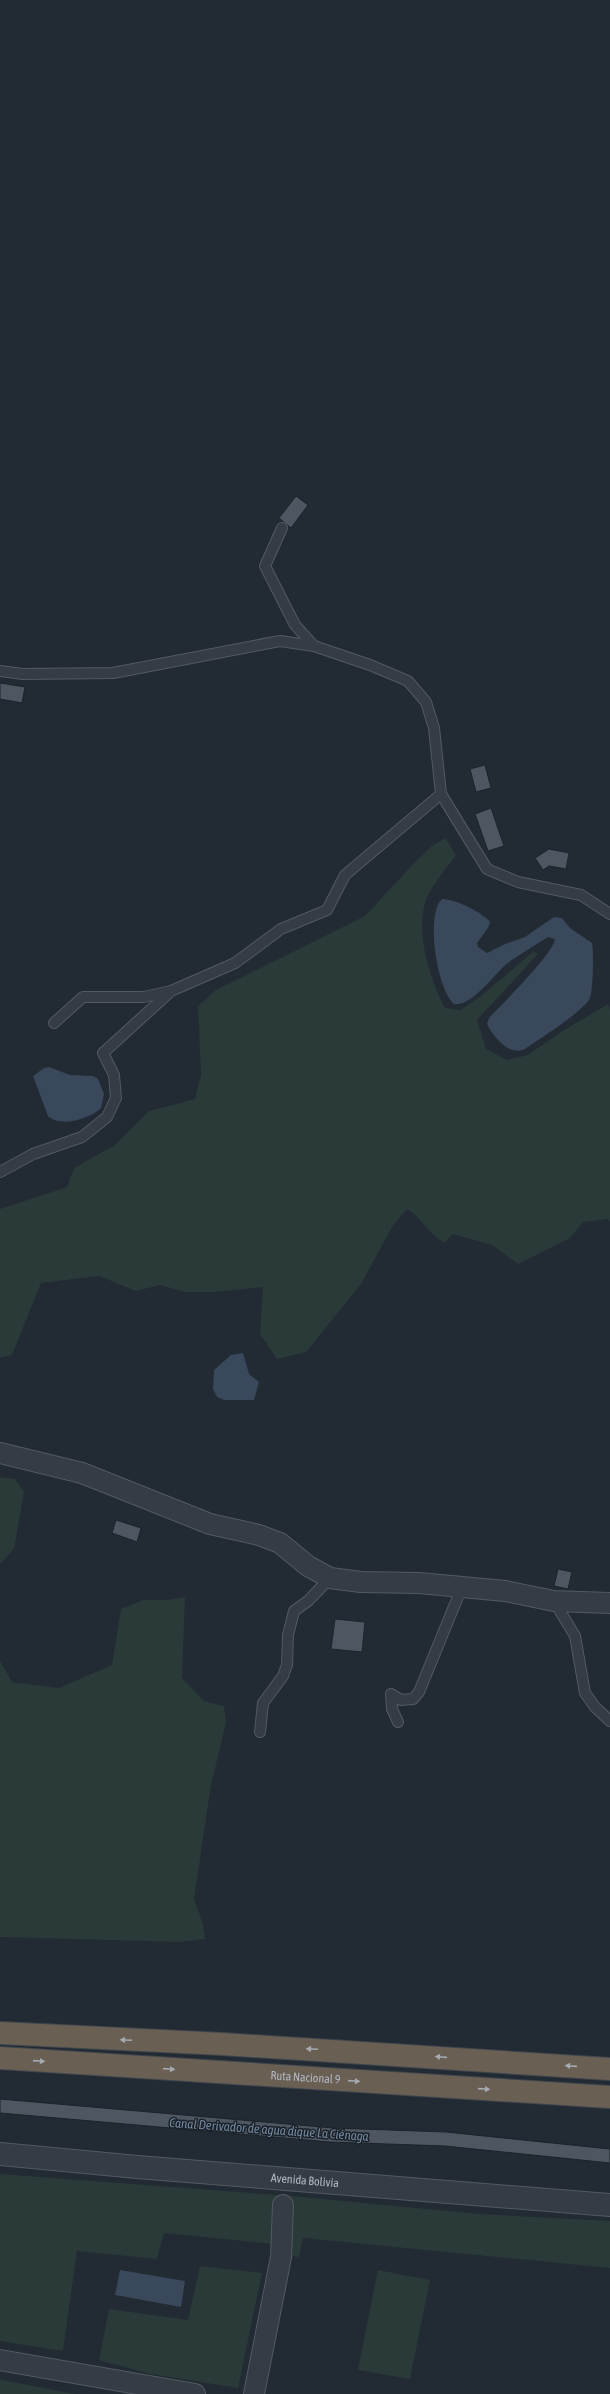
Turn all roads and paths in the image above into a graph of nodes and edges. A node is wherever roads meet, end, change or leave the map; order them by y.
1 (282, 528) dead end
2 (314, 646) junction
3 (0, 671) edge
4 (441, 794) junction
5 (610, 914) edge
6 (171, 991) junction
7 (54, 1022) dead end
8 (0, 1172) edge
9 (0, 1453) edge
10 (330, 1578) junction
11 (462, 1587) junction
12 (554, 1601) junction
13 (610, 1603) edge
14 (610, 1721) edge
15 (398, 1722) dead end
16 (260, 1732) dead end
17 (0, 2033) edge
18 (0, 2058) edge
19 (610, 2069) edge
20 (610, 2097) edge
21 (0, 2154) edge
22 (284, 2205) dead end
23 (610, 2205) edge
24 (0, 2360) edge
25 (93, 2385) edge
26 (195, 2394) edge
27 (254, 2394) edge

1 - 2 lane
2 - 3 lane
2 - 4 lane
4 - 5 lane
4 - 6 lane
6 - 7 lane
6 - 8 lane
9 - 10 street
10 - 11 street
10 - 16 lane
11 - 12 street
11 - 15 lane
12 - 13 street
12 - 14 lane
19 -> 17 highway
18 -> 20 highway, Ruta Nacional 9
21 - 23 street, Avenida Bolivia
22 - 27 street
24 - 25 street
25 - 26 street

